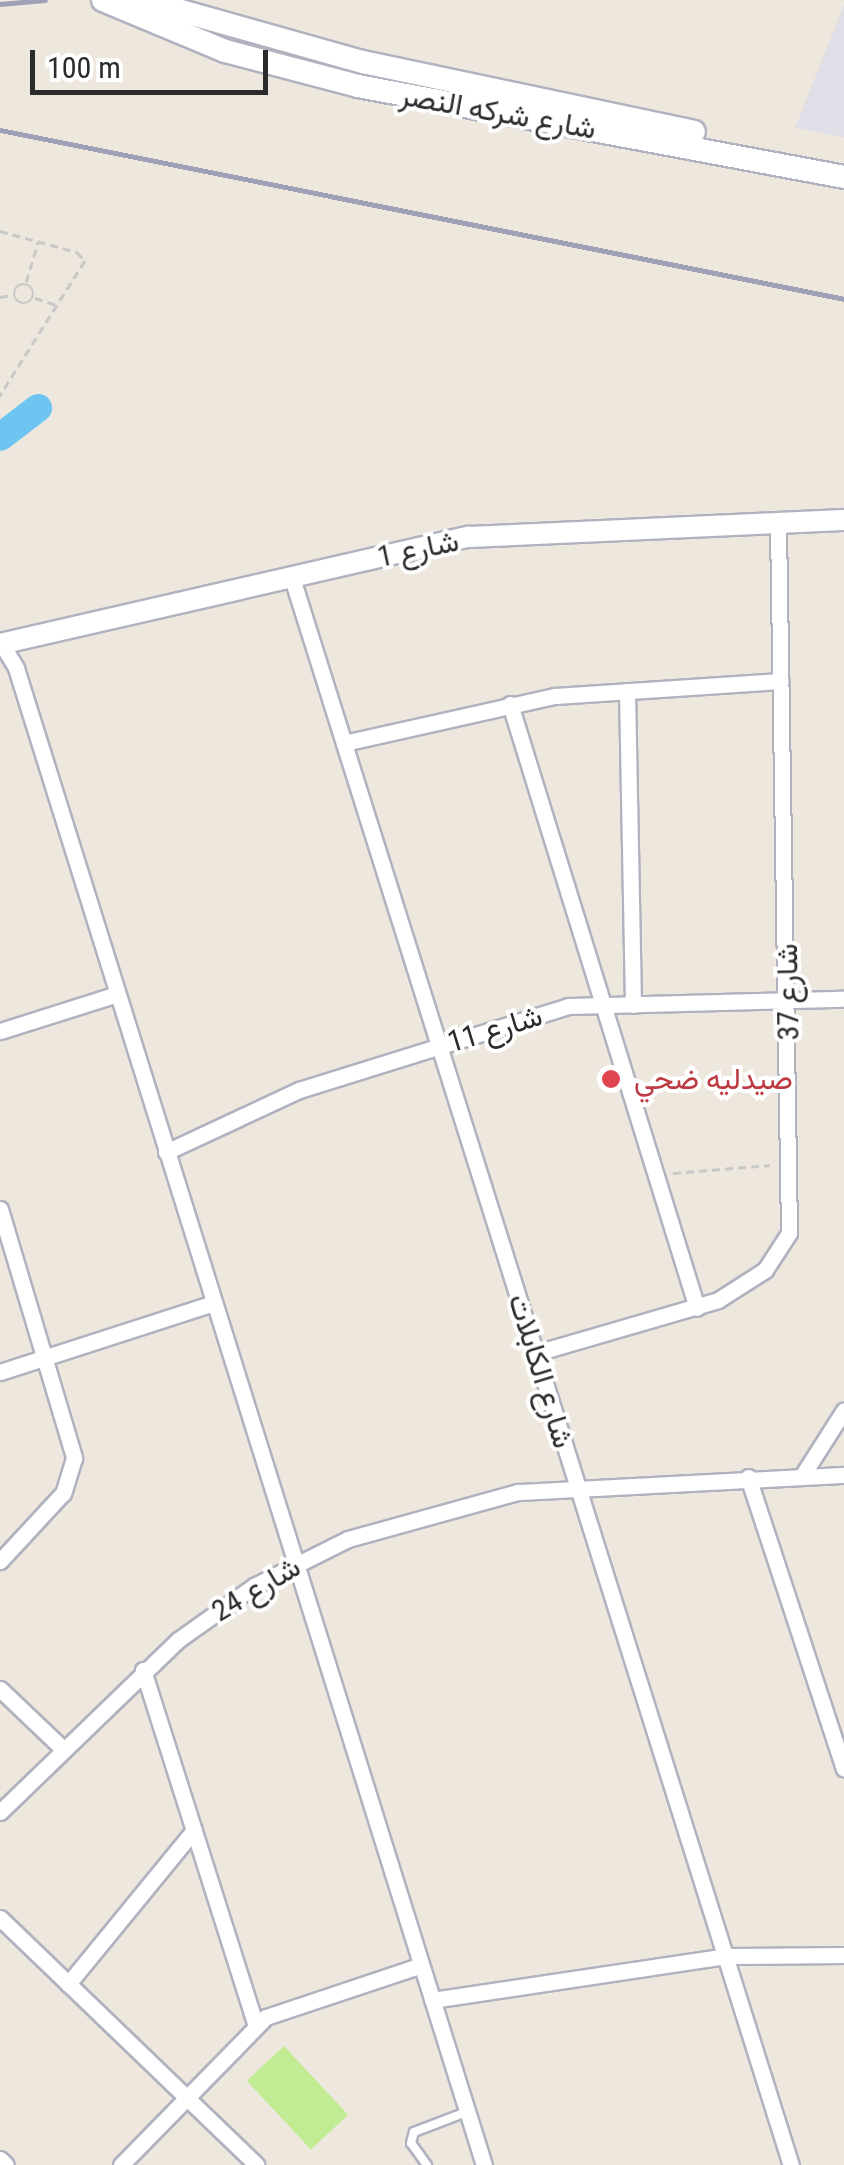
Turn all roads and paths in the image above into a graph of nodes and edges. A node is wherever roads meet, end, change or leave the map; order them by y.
1 (102, 0) edge
2 (142, 0) edge
3 (787, 158) junction
4 (844, 163) edge
5 (844, 176) edge
6 (0, 230) edge
7 (38, 241) junction
8 (26, 284) junction
9 (14, 295) junction
10 (0, 297) edge
11 (34, 298) junction
12 (59, 306) junction
13 (0, 396) edge
14 (844, 520) edge
15 (778, 522) junction
16 (292, 578) junction
17 (1, 643) edge
18 (781, 681) junction
19 (627, 691) junction
20 (510, 704) junction
21 (344, 742) junction
22 (117, 994) junction
23 (844, 1000) edge
24 (788, 1002) junction
25 (634, 1004) junction
26 (604, 1005) junction
27 (0, 1032) edge
28 (439, 1046) junction
29 (166, 1152) junction
30 (791, 1163) junction
31 (656, 1174) junction
32 (0, 1209) edge
33 (214, 1303) junction
34 (697, 1308) junction
35 (536, 1353) junction
36 (46, 1356) junction
37 (0, 1372) edge
38 (844, 1410) edge
39 (844, 1475) edge
40 (802, 1476) junction
41 (748, 1477) junction
42 (576, 1486) junction
43 (0, 1561) edge
44 (295, 1564) junction
45 (142, 1670) junction
46 (0, 1688) edge
47 (64, 1749) junction
48 (844, 1769) edge
49 (0, 1812) edge
50 (194, 1830) junction
51 (0, 1918) edge
52 (844, 1955) edge
53 (726, 1956) junction
54 (421, 1965) junction
55 (68, 1984) junction
56 (432, 2000) junction
57 (256, 2024) junction
58 (186, 2096) junction
59 (467, 2112) junction
60 (0, 2159) edge
61 (6, 2165) edge
62 (121, 2165) edge
63 (257, 2165) edge
64 (427, 2165) edge
65 (484, 2165) edge
66 (792, 2165) edge

1 - 3 main road, شارع شركه النصر
2 - 3 main road, شارع شركه النصر
3 - 4 main road, شارع شركه النصر
3 - 5 main road, شارع شركه النصر
6 - 7 path
7 - 8 path
7 - 12 path
8 - 9 path
8 - 11 path
9 - 10 path
9 - 11 path
11 - 12 path
12 - 13 path
14 - 15 street, شارع 1
15 - 16 street, شارع 1
15 - 18 street, شارع 37
16 - 17 street, شارع 1
16 - 21 street, شارع الكابلات
17 - 22 street
18 - 19 street
18 - 24 street, شارع 37
19 - 20 street
19 - 25 street
20 - 21 street
20 - 26 street
21 - 28 street, شارع الكابلات
22 - 27 street
22 - 29 street
23 - 24 street, شارع 11
24 - 25 street, شارع 11
24 - 30 street, شارع 37
25 - 26 street, شارع 11
26 - 28 street, شارع 11
26 - 31 street
28 - 29 street, شارع 11
28 - 35 street, شارع الكابلات
29 - 33 street
30 - 31 path
30 - 34 street, شارع 37
31 - 34 street
32 - 36 street
33 - 36 street
33 - 44 street
34 - 35 street, شارع 37
35 - 42 street, شارع الكابلات
36 - 37 street
36 - 43 street
38 - 40 street
39 - 40 street, شارع 24
40 - 41 street, شارع 24
41 - 42 street, شارع 24
41 - 48 street
42 - 44 street, شارع 24
42 - 53 street, شارع الكابلات
44 - 45 street, شارع 24
44 - 54 street
45 - 47 street, شارع 24
45 - 50 street
46 - 47 street
47 - 49 street, شارع 24
50 - 55 street
50 - 57 street
51 - 55 street
52 - 53 street
53 - 56 street
53 - 66 street, شارع الكابلات
54 - 56 street
54 - 57 street
55 - 58 street
56 - 59 street
57 - 58 street
58 - 62 street
58 - 63 street
59 - 64 lane
59 - 65 street
60 - 61 street

